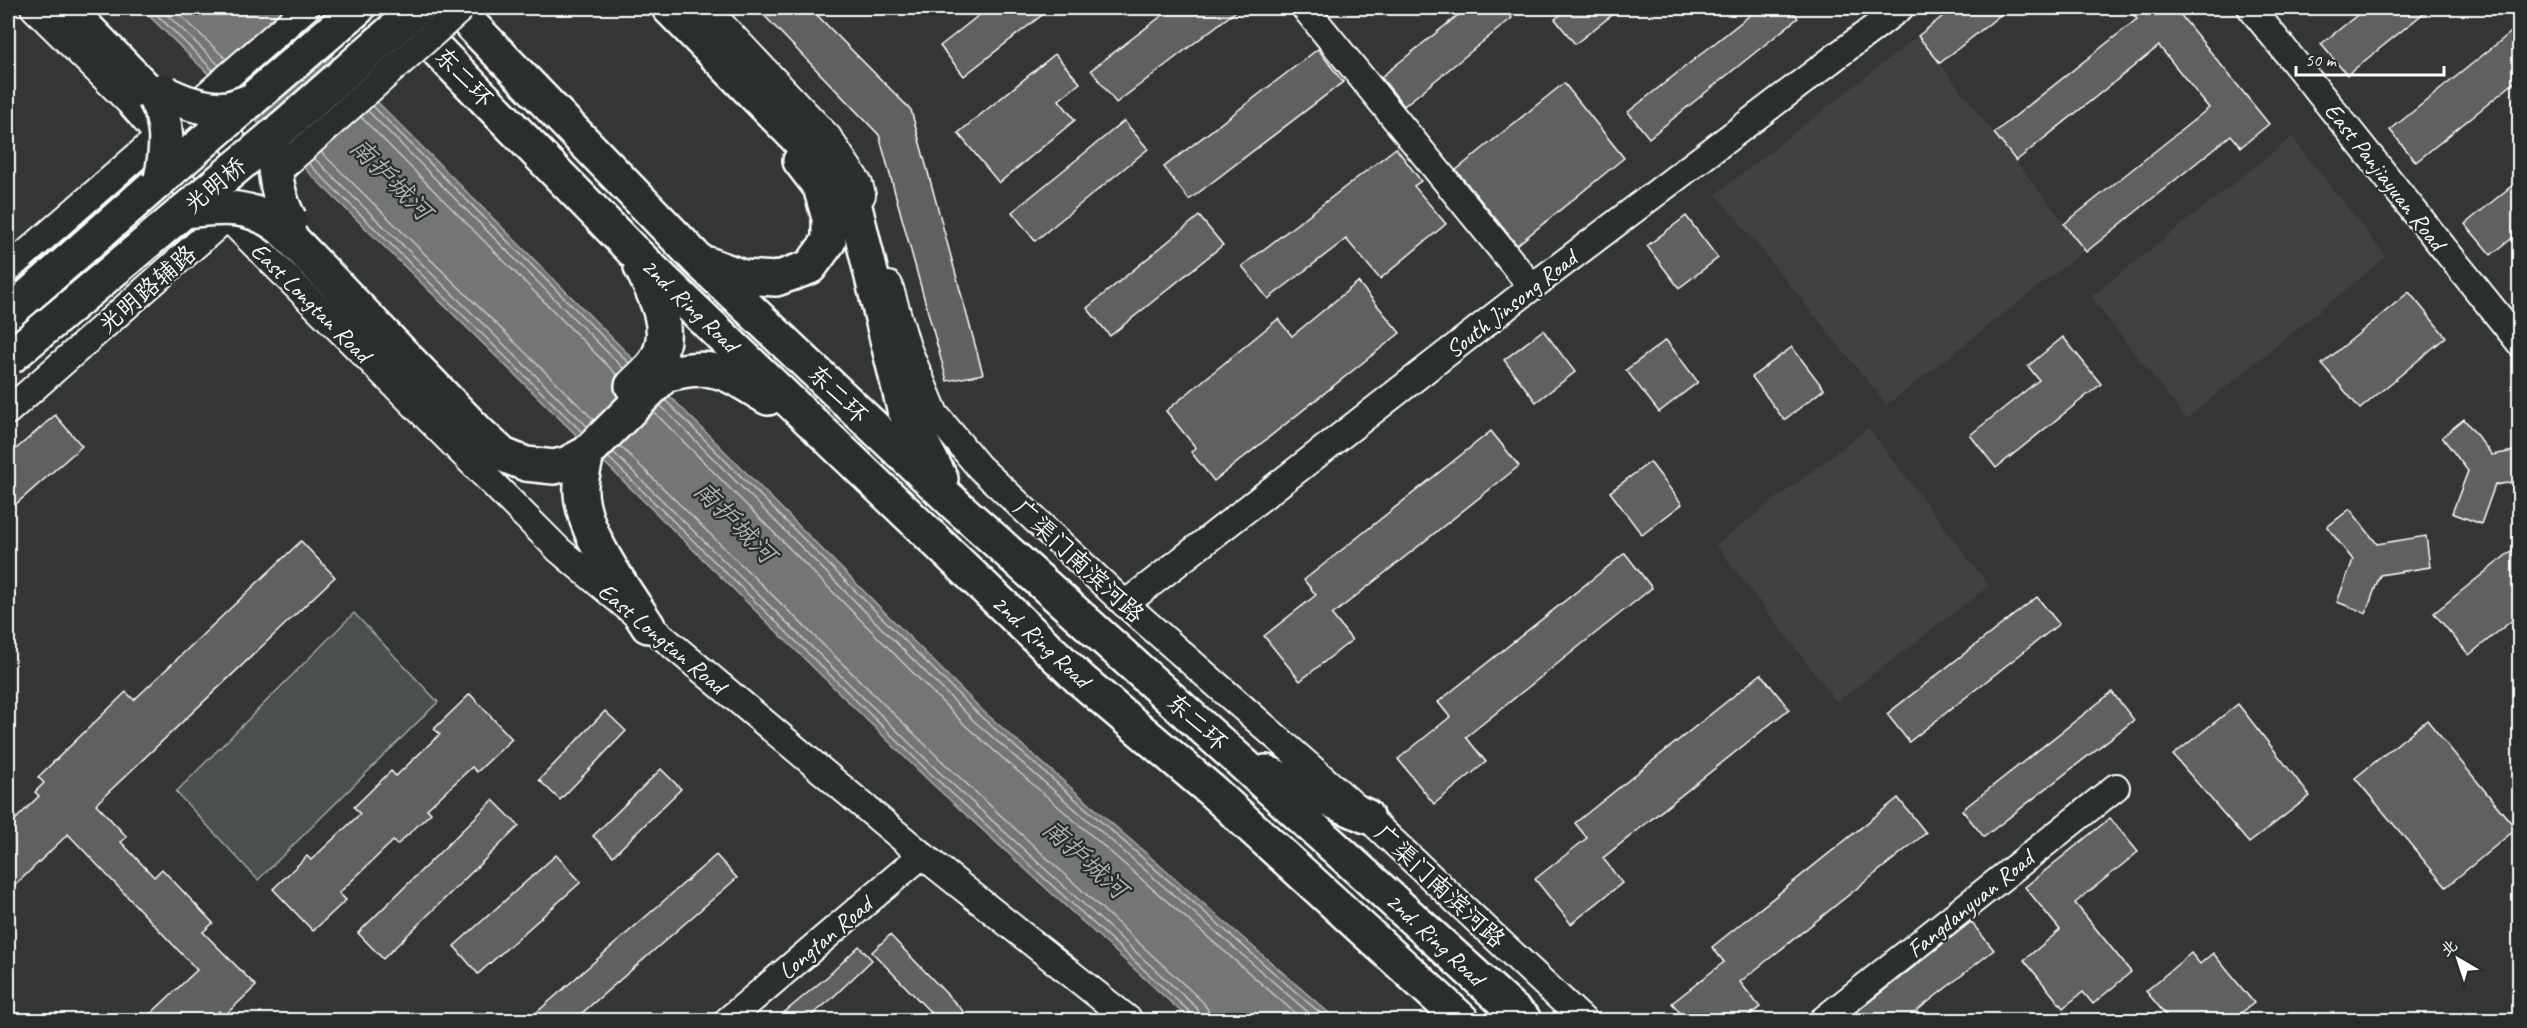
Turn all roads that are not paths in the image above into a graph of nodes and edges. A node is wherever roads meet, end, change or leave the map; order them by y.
1 (34, 8) edge
2 (67, 8) edge
3 (82, 8) edge
4 (306, 8) edge
5 (358, 8) edge
6 (396, 8) edge
7 (418, 8) edge
8 (455, 8) edge
9 (462, 8) edge
10 (654, 8) edge
11 (669, 8) edge
12 (706, 8) edge
13 (1305, 8) edge
14 (1899, 8) edge
15 (2251, 8) edge
16 (166, 101) junction
17 (250, 101) junction
18 (158, 135) junction
19 (279, 151) junction
20 (161, 179) junction
21 (251, 196) junction
22 (184, 211) junction
23 (228, 218) junction
24 (286, 224) junction
25 (632, 250) junction
26 (698, 260) junction
27 (8, 269) edge
28 (1532, 287) junction
29 (8, 314) edge
30 (2520, 343) edge
31 (8, 359) edge
32 (660, 369) junction
33 (8, 411) edge
34 (802, 413) junction
35 (582, 447) junction
36 (957, 506) junction
37 (1125, 604) junction
38 (648, 626) junction
39 (1240, 760) junction
40 (2116, 787) dead end
41 (1366, 816) junction
42 (922, 855) junction
43 (728, 1020) edge
44 (1130, 1020) edge
45 (1462, 1020) edge
46 (1524, 1020) edge
47 (1583, 1020) edge
48 (1823, 1020) edge

1 - 18 street
2 - 16 main road
3 - 16 main road
4 - 16 street
5 - 17 main road, 光明桥
6 - 25 main road, 东二环
7 - 19 main road, 光明桥, bridge
8 - 26 main road, 东二环
9 - 19 street, 光明桥, bridge
10 - 26 main road
11 - 36 main road
12 - 37 street, 广渠门南滨河路
13 - 28 street
14 - 28 street, South Jinsong Road
15 - 30 street, East Panjiayuan Road
16 - 17 main road, bridge
16 - 18 street
16 - 20 main road, bridge
16 - 21 street
17 - 20 main road, 光明桥, bridge
18 - 23 street, East Longtan Road
18 - 27 street
19 - 21 street, 光明路辅路
19 - 22 main road, 光明桥, bridge
19 - 24 main road, bridge
20 - 29 main road, 光明桥
21 - 23 street, 光明路辅路
22 - 24 main road, bridge
22 - 31 main road, 光明桥, bridge
23 - 33 street, 光明路辅路
23 - 38 street, East Longtan Road
24 - 35 main road
25 - 32 main road
25 - 34 main road, 2nd. Ring Road
26 - 36 main road, 东二环
28 - 37 street, South Jinsong Road
32 - 34 main road
32 - 35 main road
34 - 45 main road, 2nd. Ring Road
35 - 38 main road
36 - 39 main road, 东二环
37 - 41 street, 广渠门南滨河路
38 - 42 street, East Longtan Road
39 - 41 main road
39 - 46 main road, 2nd. Ring Road
40 - 48 street, Fangdanyuan Road
41 - 47 street, 广渠门南滨河路
42 - 43 street, Longtan Road
42 - 44 street, East Longtan Road

